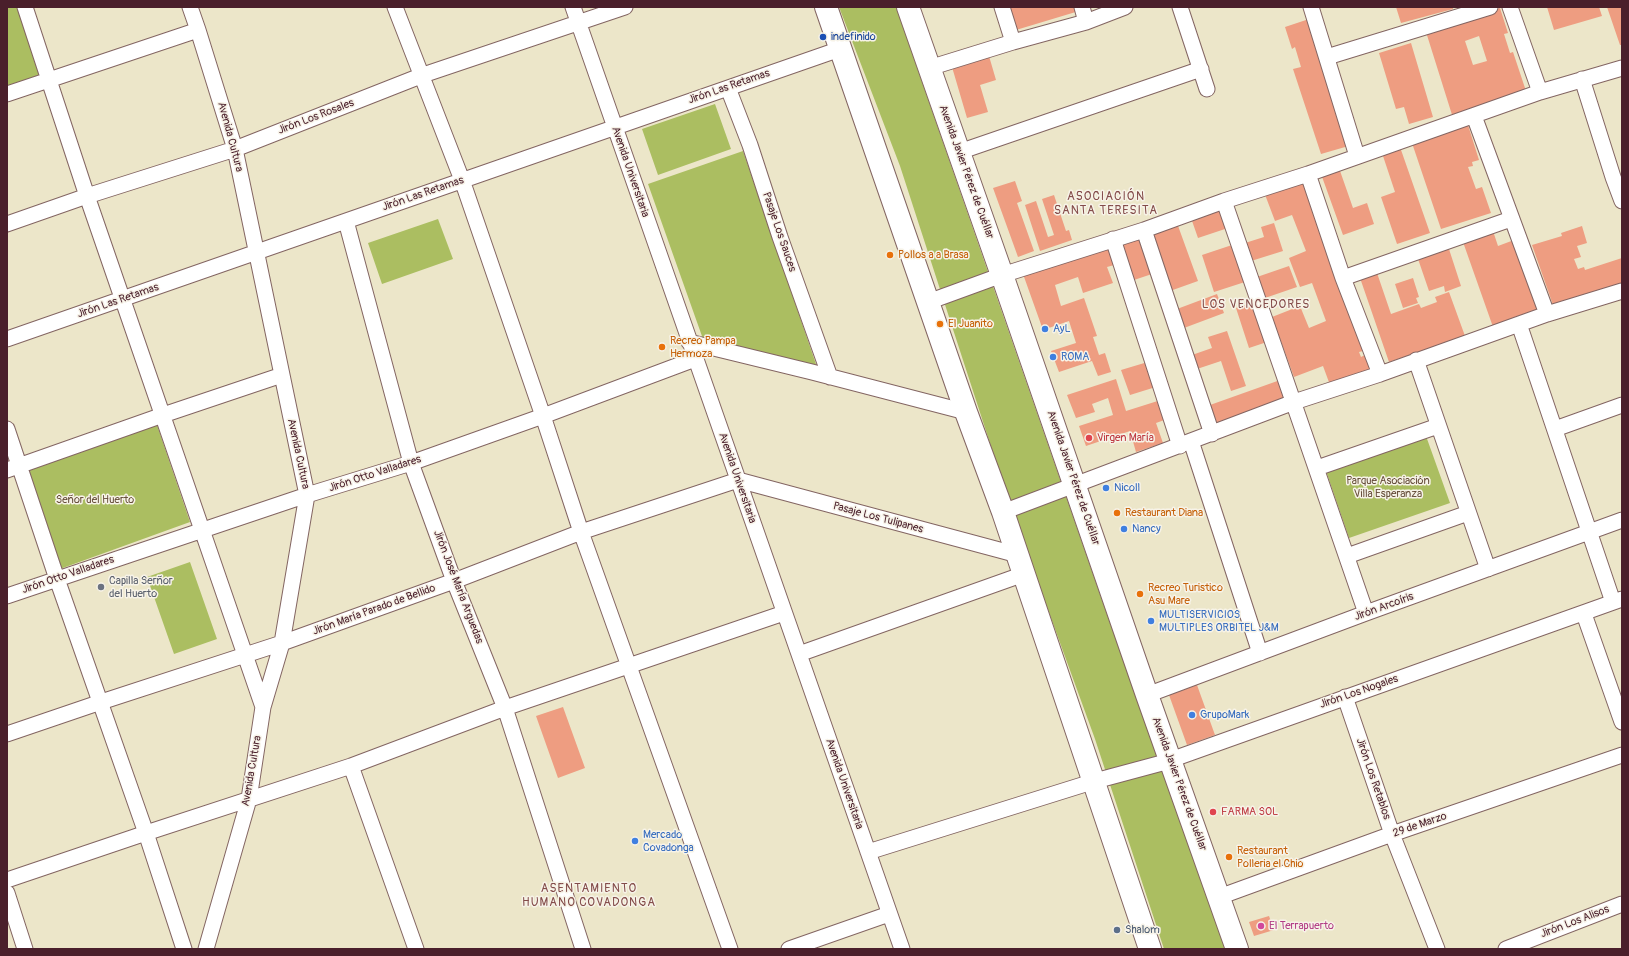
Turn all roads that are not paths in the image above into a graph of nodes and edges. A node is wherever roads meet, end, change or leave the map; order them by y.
1 (25, 7) edge
2 (190, 7) edge
3 (395, 7) edge
4 (573, 7) edge
5 (625, 7) edge
6 (826, 7) edge
7 (908, 7) edge
8 (1002, 7) edge
9 (1082, 7) edge
10 (1126, 7) edge
11 (1180, 7) edge
12 (1311, 7) edge
13 (1490, 7) edge
14 (1510, 7) edge
15 (1086, 22) junction
16 (578, 23) junction
17 (198, 30) junction
18 (1013, 42) junction
19 (840, 49) junction
20 (1327, 57) junction
21 (929, 68) junction
22 (1622, 68) edge
23 (1201, 69) junction
24 (422, 75) junction
25 (1582, 79) junction
26 (50, 80) junction
27 (728, 88) junction
28 (1207, 89) dead end
29 (1540, 92) junction
30 (7, 94) edge
31 (1474, 116) junction
32 (614, 127) junction
33 (235, 149) junction
34 (959, 152) junction
35 (1357, 156) junction
36 (1308, 174) junction
37 (1617, 175) edge
38 (462, 180) junction
39 (87, 196) junction
40 (1224, 201) junction
41 (1622, 201) edge
42 (1510, 218) junction
43 (346, 221) junction
44 (7, 224) edge
45 (1144, 230) junction
46 (1113, 239) junction
47 (256, 253) junction
48 (1002, 275) junction
49 (1343, 278) junction
50 (1622, 291) edge
51 (123, 299) junction
52 (928, 302) junction
53 (1547, 314) junction
54 (1519, 324) junction
55 (7, 339) edge
56 (689, 342) junction
57 (695, 359) junction
58 (1416, 360) junction
59 (1380, 374) junction
60 (282, 375) junction
61 (830, 377) junction
62 (1294, 402) junction
63 (1622, 405) edge
64 (966, 412) junction
65 (163, 415) junction
66 (543, 416) junction
67 (1438, 426) junction
68 (7, 429) edge
69 (1555, 429) junction
70 (1212, 434) junction
71 (1186, 443) junction
72 (411, 463) junction
73 (13, 468) edge
74 (1318, 468) junction
75 (738, 480) junction
76 (1075, 484) junction
77 (307, 495) junction
78 (1003, 512) junction
79 (1468, 512) junction
80 (1622, 520) edge
81 (202, 530) junction
82 (582, 532) junction
83 (1589, 532) junction
84 (1347, 556) junction
85 (1021, 564) junction
86 (1488, 569) junction
87 (57, 579) junction
88 (454, 581) junction
89 (7, 596) edge
90 (1618, 601) edge
91 (784, 613) junction
92 (1366, 613) junction
93 (1584, 614) junction
94 (282, 643) junction
95 (1260, 653) junction
96 (799, 654) junction
97 (246, 655) junction
98 (630, 665) junction
99 (1147, 695) junction
100 (1345, 697) junction
101 (101, 702) junction
102 (263, 708) junction
103 (505, 708) junction
104 (1622, 722) edge
105 (7, 734) edge
106 (1622, 755) edge
107 (1170, 760) junction
108 (351, 766) junction
109 (1095, 781) junction
110 (249, 799) junction
111 (146, 833) junction
112 (1392, 834) junction
113 (868, 852) junction
114 (7, 880) edge
115 (7, 893) edge
116 (1219, 897) junction
117 (1622, 904) edge
118 (889, 914) junction
119 (25, 949) edge
120 (184, 949) edge
121 (206, 949) edge
122 (416, 949) edge
123 (583, 949) edge
124 (730, 949) edge
125 (789, 949) edge
126 (902, 949) edge
127 (1150, 949) edge
128 (1237, 949) edge
129 (1437, 949) edge
130 (1506, 949) edge

1 - 26 street
2 - 17 street, Avenida Cultura
3 - 24 street
4 - 16 street, Avenida Universitaria
5 - 16 street, Jirón Los Rosales
6 - 19 highway
7 - 21 highway, Avenida Javier Pérez de Cuéllar
8 - 18 street
9 - 15 street
10 - 15 street
11 - 23 street
12 - 20 street
13 - 20 street
14 - 29 street
15 - 18 street
16 - 24 street, Jirón Los Rosales
16 - 32 street, Avenida Universitaria
17 - 26 street
17 - 33 street, Avenida Cultura
18 - 21 street
19 - 27 street, Jirón Las Retamas
19 - 52 highway
20 - 35 street
21 - 34 highway, Avenida Javier Pérez de Cuéllar
22 - 25 street
23 - 28 street
23 - 34 street
24 - 33 street, Jirón Los Rosales
24 - 38 street
25 - 29 street
25 - 37 street
26 - 30 street
26 - 39 street
27 - 32 street, Jirón Las Retamas
27 - 61 street, Pasaje Los Sauces
29 - 31 street
31 - 35 street
31 - 42 street
32 - 38 street, Jirón Las Retamas
32 - 56 street, Avenida Universitaria
33 - 39 street, Jirón Los Rosales
33 - 47 street, Avenida Cultura
34 - 48 highway, Avenida Javier Pérez de Cuéllar
35 - 36 street
36 - 40 street
36 - 49 street
37 - 41 street
38 - 43 street, Jirón Las Retamas
38 - 66 street
39 - 44 street, Jirón Los Rosales
39 - 51 street
40 - 45 street
40 - 62 street
42 - 49 street
42 - 53 street
43 - 47 street, Jirón Las Retamas
43 - 72 street, Jirón José María Arguedas
45 - 46 street
45 - 70 street
46 - 48 street
46 - 71 street
47 - 51 street, Jirón Las Retamas
47 - 60 street, Avenida Cultura
48 - 52 street
48 - 76 highway, Avenida Javier Pérez de Cuéllar
49 - 59 street
50 - 53 street
51 - 55 street, Jirón Las Retamas
51 - 65 street
52 - 64 highway
53 - 54 street
54 - 58 street
54 - 69 street
56 - 57 street, Avenida Universitaria
56 - 61 street
57 - 66 street, Jirón Otto Valladares
57 - 75 street, Avenida Universitaria
58 - 59 street
58 - 67 street
59 - 62 street
60 - 65 street
60 - 77 street, Avenida Cultura
61 - 64 street
62 - 70 street
62 - 74 street
63 - 69 street
64 - 78 highway
65 - 73 street
65 - 81 street
66 - 72 street, Jirón Otto Valladares
66 - 82 street
67 - 74 street
67 - 79 street
68 - 73 street
69 - 83 street
70 - 71 street
71 - 76 street
71 - 95 street
72 - 77 street, Jirón Otto Valladares
72 - 88 street, Jirón José María Arguedas
73 - 87 street
74 - 84 street
75 - 82 street, Jirón María Parado de Bellido
75 - 85 street, Pasaje Los Tulipanes
75 - 91 street, Avenida Universitaria
76 - 78 street
76 - 99 highway, Avenida Javier Pérez de Cuéllar
77 - 81 street, Jirón Otto Valladares
77 - 94 street, Avenida Cultura
78 - 85 highway
79 - 84 street
79 - 86 street
80 - 83 street, Jirón Arcoíris
81 - 87 street, Jirón Otto Valladares
81 - 97 street
82 - 88 street, Jirón María Parado de Bellido
82 - 98 street
83 - 86 street, Jirón Arcoíris
83 - 90 street
84 - 92 street
85 - 96 street
85 - 109 highway
86 - 92 street, Jirón Arcoíris
87 - 89 street, Jirón Otto Valladares
87 - 101 street
88 - 94 street, Jirón María Parado de Bellido
88 - 103 street, Jirón José María Arguedas
90 - 93 street, Jirón Los Nogales
91 - 96 street, Avenida Universitaria
91 - 98 street
92 - 95 street, Jirón Arcoíris
93 - 100 street, Jirón Los Nogales
93 - 104 street
94 - 97 street, Jirón María Parado de Bellido
94 - 102 street, Avenida Cultura
95 - 99 street, Jirón Arcoíris
96 - 113 street, Avenida Universitaria
97 - 101 street, Jirón María Parado de Bellido
97 - 102 street
98 - 103 street
98 - 124 street
99 - 107 highway, Avenida Javier Pérez de Cuéllar
100 - 107 street, Jirón Los Nogales
100 - 112 street, Jirón Los Retablos
101 - 105 street, Jirón María Parado de Bellido
101 - 111 street
102 - 110 street, Avenida Cultura
103 - 108 street
103 - 123 street, Jirón José María Arguedas
106 - 112 street, 29 de Marzo
107 - 109 street, Jirón Los Nogales
107 - 116 highway, Avenida Javier Pérez de Cuéllar
108 - 110 street
108 - 122 street
109 - 113 street, Jirón Los Nogales
109 - 127 highway
110 - 111 street
110 - 121 street, Avenida Cultura
111 - 114 street
111 - 120 street
112 - 116 street, 29 de Marzo
112 - 129 street, Jirón Los Retablos
113 - 118 street, Avenida Universitaria
115 - 119 street
116 - 128 highway, Avenida Javier Pérez de Cuéllar
117 - 130 street, Jirón Los Alisos
118 - 125 street
118 - 126 street, Avenida Universitaria

